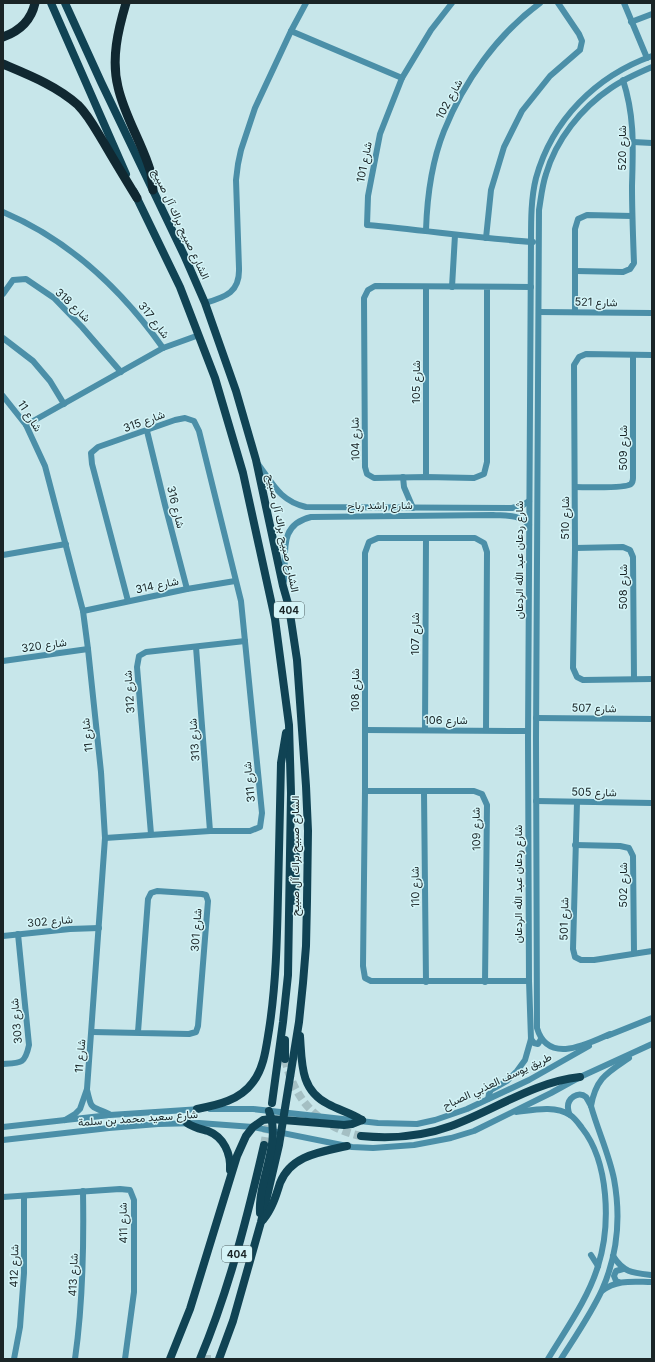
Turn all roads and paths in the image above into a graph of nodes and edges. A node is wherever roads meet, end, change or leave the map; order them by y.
1 (35, 3) edge
2 (51, 3) edge
3 (65, 3) edge
4 (126, 3) edge
5 (131, 3) edge
6 (306, 3) edge
7 (452, 3) edge
8 (540, 3) edge
9 (558, 3) edge
10 (624, 3) edge
11 (652, 14) edge
12 (631, 22) junction
13 (291, 31) junction
14 (3, 37) edge
15 (116, 44) junction
16 (649, 57) edge
17 (3, 59) edge
18 (3, 64) edge
19 (652, 67) edge
20 (30, 76) junction
21 (402, 78) junction
22 (623, 80) junction
23 (633, 142) junction
24 (652, 143) edge
25 (539, 172) junction
26 (546, 174) junction
27 (153, 190) junction
28 (137, 198) junction
29 (3, 212) edge
30 (632, 216) junction
31 (426, 230) junction
32 (455, 235) junction
33 (486, 238) junction
34 (531, 242) junction
35 (539, 242) junction
36 (576, 270) junction
37 (426, 287) junction
38 (452, 287) junction
39 (531, 287) junction
40 (487, 288) junction
41 (3, 294) edge
42 (205, 303) junction
43 (539, 312) junction
44 (575, 312) junction
45 (652, 312) edge
46 (199, 335) junction
47 (3, 338) edge
48 (163, 348) junction
49 (633, 355) junction
50 (652, 355) edge
51 (122, 372) junction
52 (3, 396) edge
53 (64, 404) junction
54 (26, 425) junction
55 (147, 430) junction
56 (256, 460) junction
57 (403, 477) junction
58 (426, 477) junction
59 (575, 486) junction
60 (529, 500) junction
61 (413, 508) junction
62 (512, 508) junction
63 (512, 516) junction
64 (529, 525) junction
65 (426, 538) junction
66 (66, 544) junction
67 (575, 548) junction
68 (3, 555) edge
69 (235, 581) junction
70 (283, 586) junction
71 (187, 589) junction
72 (529, 599) junction
73 (537, 599) junction
74 (128, 601) junction
75 (83, 611) junction
76 (245, 641) junction
77 (196, 647) junction
78 (528, 648) junction
79 (537, 648) junction
80 (88, 649) junction
81 (3, 661) edge
82 (634, 679) junction
83 (652, 679) edge
84 (536, 718) junction
85 (652, 719) edge
86 (289, 725) junction
87 (365, 730) junction
88 (425, 730) junction
89 (486, 730) junction
90 (528, 731) junction
91 (365, 791) junction
92 (424, 792) junction
93 (536, 801) junction
94 (577, 802) junction
95 (652, 803) edge
96 (210, 831) junction
97 (291, 831) junction
98 (151, 834) junction
99 (105, 838) junction
100 (575, 845) junction
101 (529, 876) junction
102 (536, 876) junction
103 (99, 928) junction
104 (18, 934) junction
105 (3, 936) edge
106 (652, 951) edge
107 (634, 953) junction
108 (529, 981) junction
109 (426, 982) junction
110 (485, 982) junction
111 (652, 1018) edge
112 (299, 1022) junction
113 (92, 1032) junction
114 (138, 1032) junction
115 (610, 1034) junction
116 (531, 1039) junction
117 (541, 1039) junction
118 (652, 1044) edge
119 (645, 1048) junction
120 (285, 1059) tunnel mouth
121 (3, 1064) edge
122 (580, 1077) junction
123 (87, 1089) junction
124 (488, 1099) junction
125 (591, 1106) junction
126 (197, 1109) junction
127 (271, 1111) junction
128 (509, 1113) junction
129 (110, 1115) junction
130 (570, 1115) junction
131 (285, 1116) junction
132 (65, 1120) junction
133 (362, 1120) junction
134 (187, 1124) junction
135 (3, 1127) edge
136 (253, 1127) junction
137 (278, 1131) junction
138 (361, 1136) tunnel mouth
139 (3, 1140) edge
140 (264, 1145) tunnel mouth
141 (347, 1146) junction
142 (230, 1177) junction
143 (83, 1191) junction
144 (24, 1196) junction
145 (3, 1197) edge
146 (261, 1222) junction
147 (591, 1255) dead end
148 (613, 1256) junction
149 (598, 1266) junction
150 (623, 1269) junction
151 (652, 1274) edge
152 (619, 1282) junction
153 (652, 1282) edge
154 (601, 1291) junction
155 (225, 1346) junction
156 (203, 1357) edge
157 (14, 1359) edge
158 (75, 1359) edge
159 (125, 1359) edge
160 (170, 1359) edge
161 (219, 1359) edge
162 (223, 1359) edge
163 (548, 1359) edge
164 (561, 1359) edge

1 - 14 highway
2 - 28 main road, الشارع صبيح براك آل صبيح / 404
3 - 27 main road, الشارع صبيح براك آل صبيح / 404
4 - 15 highway
5 - 15 highway
6 - 13 street
7 - 21 street, شارع 101
8 - 31 street, شارع 102
9 - 33 street
10 - 12 street
11 - 12 street
12 - 16 street
13 - 21 street
13 - 42 street
15 - 27 highway
16 - 25 street, شارع ردعان عبد الله الردعان
17 - 20 highway
18 - 20 highway
19 - 22 street, شارع ردعان عبد الله الردعان
20 - 28 highway
21 - 31 street, شارع 101
22 - 23 street, شارع 520
22 - 26 street, شارع ردعان عبد الله الردعان
23 - 24 street
23 - 30 street, شارع 520
25 - 26 street
25 - 34 street, شارع ردعان عبد الله الردعان
26 - 35 street, شارع ردعان عبد الله الردعان
27 - 42 main road, الشارع صبيح براك آل صبيح / 404
28 - 46 main road, الشارع صبيح براك آل صبيح / 404
29 - 48 street, شارع 317
30 - 36 street
30 - 36 street, شارع 520
31 - 32 street, شارع 101
32 - 33 street, شارع 101
32 - 38 street
33 - 34 street, شارع 101
34 - 35 street, شارع 101
34 - 39 street, شارع ردعان عبد الله الردعان
35 - 43 street, شارع ردعان عبد الله الردعان
36 - 44 street
37 - 38 street, شارع 104
37 - 57 street, شارع 104
37 - 58 street, شارع 105
38 - 40 street, شارع 104
39 - 40 street, شارع 104
39 - 60 street, شارع ردعان عبد الله الردعان
40 - 58 street, شارع 104
41 - 51 street, شارع 318
42 - 56 main road, الشارع صبيح براك آل صبيح / 404
43 - 44 street, شارع 521
43 - 73 street, شارع ردعان عبد الله الردعان
44 - 45 street, شارع 521
46 - 48 street
46 - 86 main road, الشارع صبيح براك آل صبيح / 404
47 - 53 street
48 - 51 street, شارع 317
49 - 50 street, شارع 510
49 - 59 street, شارع 510
49 - 59 street, شارع 509
51 - 53 street, شارع 317
52 - 54 street, شارع 11
53 - 54 street, شارع 317
54 - 66 street, شارع 11
55 - 69 street, شارع 315
55 - 71 street, شارع 316
55 - 74 street, شارع 315
56 - 61 street, شارع راشد رباح
56 - 70 main road, الشارع صبيح براك آل صبيح / 404
57 - 58 street, شارع 104
57 - 61 street
59 - 67 street, شارع 510
60 - 62 street, شارع راشد رباح
60 - 64 street, شارع ردعان عبد الله الردعان
61 - 62 street, شارع راشد رباح
62 - 63 street
63 - 64 street, شارع راشد رباح
63 - 70 street, شارع راشد رباح
64 - 72 street, شارع ردعان عبد الله الردعان
65 - 87 street, شارع 108
65 - 88 street, شارع 107
65 - 89 street, شارع 108
66 - 68 street
66 - 75 street, شارع 11
67 - 82 street, شارع 508
67 - 82 street, شارع 510
69 - 71 street, شارع 314
69 - 76 street, شارع 311
70 - 112 main road, الشارع صبيح براك آل صبيح / 404
71 - 74 street, شارع 314
72 - 73 street
72 - 78 street, شارع ردعان عبد الله الردعان
73 - 79 street, شارع ردعان عبد الله الردعان
74 - 75 street, شارع 314
75 - 80 street, شارع 11
76 - 77 street, شارع 312
76 - 96 street, شارع 311
77 - 96 street, شارع 313
77 - 98 street, شارع 312
78 - 79 street
78 - 90 street, شارع ردعان عبد الله الردعان
79 - 84 street, شارع ردعان عبد الله الردعان
80 - 81 street, شارع 320
80 - 99 street, شارع 11
82 - 83 street, شارع 510
84 - 85 street, شارع 507
84 - 93 street, شارع ردعان عبد الله الردعان
86 - 97 main road, الشارع صبيح براك آل صبيح / 404
86 - 126 main road
87 - 88 street, شارع 106
87 - 91 street, شارع 108
88 - 89 street, شارع 106
89 - 90 street, شارع 106
90 - 101 street, شارع ردعان عبد الله الردعان
91 - 92 street, شارع 109
91 - 109 street, شارع 108
92 - 109 street, شارع 110
92 - 110 street, شارع 109
93 - 94 street, شارع 505
93 - 102 street, شارع ردعان عبد الله الردعان
94 - 95 street, شارع 505
94 - 100 street, شارع 501
96 - 98 street, شارع 311
97 - 120 main road
97 - 127 main road, الشارع صبيح براك آل صبيح / 404
98 - 99 street, شارع 311
99 - 103 street, شارع 11
100 - 107 street, شارع 502
100 - 107 street, شارع 501
101 - 102 street
101 - 108 street, شارع ردعان عبد الله الردعان
102 - 117 street, شارع ردعان عبد الله الردعان
103 - 104 street, شارع 302
103 - 113 street, شارع 11
104 - 105 street, شارع 302
104 - 121 street, شارع 303
106 - 107 street, شارع 501
108 - 110 street, شارع 108
108 - 116 street, شارع ردعان عبد الله الردعان
109 - 110 street, شارع 108
111 - 115 street, طريق يوسف العذبي الصباح
112 - 131 main road, الشارع صبيح براك آل صبيح / 404
112 - 133 main road
113 - 114 street, شارع 301
113 - 123 street, شارع 11
114 - 114 street, شارع 301
115 - 117 street
115 - 124 street, طريق يوسف العذبي الصباح
116 - 117 street
116 - 124 street, شارع ردعان عبد الله الردعان
118 - 119 street
119 - 122 street
119 - 125 street
122 - 128 street
122 - 138 main road
123 - 129 street, شارع 11
123 - 132 street, شارع 11
124 - 133 street, طريق يوسف العذبي الصباح
125 - 130 street
125 - 148 street
126 - 127 street, شارع سعيد محمد بن سلمة
126 - 129 street, شارع سعيد محمد بن سلمة
127 - 131 main road
127 - 136 main road
127 - 137 main road, الشارع صبيح براك آل صبيح
128 - 130 street
128 - 141 street
129 - 132 street, شارع سعيد محمد بن سلمة
130 - 149 street
131 - 133 main road
131 - 137 main road, الشارع صبيح براك آل صبيح / 404
132 - 135 street, شارع سعيد محمد بن سلمة
134 - 136 street, شارع سعيد محمد بن سلمة
134 - 139 street, شارع سعيد محمد بن سلمة
134 - 142 main road
136 - 137 street, شارع سعيد محمد بن سلمة
136 - 142 main road
137 - 141 street
137 - 146 main road, الشارع صبيح براك آل صبيح / 404
140 - 156 main road, 404
141 - 146 main road
142 - 160 main road
143 - 144 street, شارع 411
143 - 158 street, شارع 413
143 - 159 street, شارع 411
144 - 145 street, شارع 411
144 - 157 street, شارع 412
146 - 155 main road, 404
147 - 149 street
148 - 150 street
148 - 154 street
149 - 163 street
150 - 151 street
150 - 152 street
152 - 153 street
152 - 154 street
154 - 164 street
155 - 161 main road, 404
155 - 162 street

